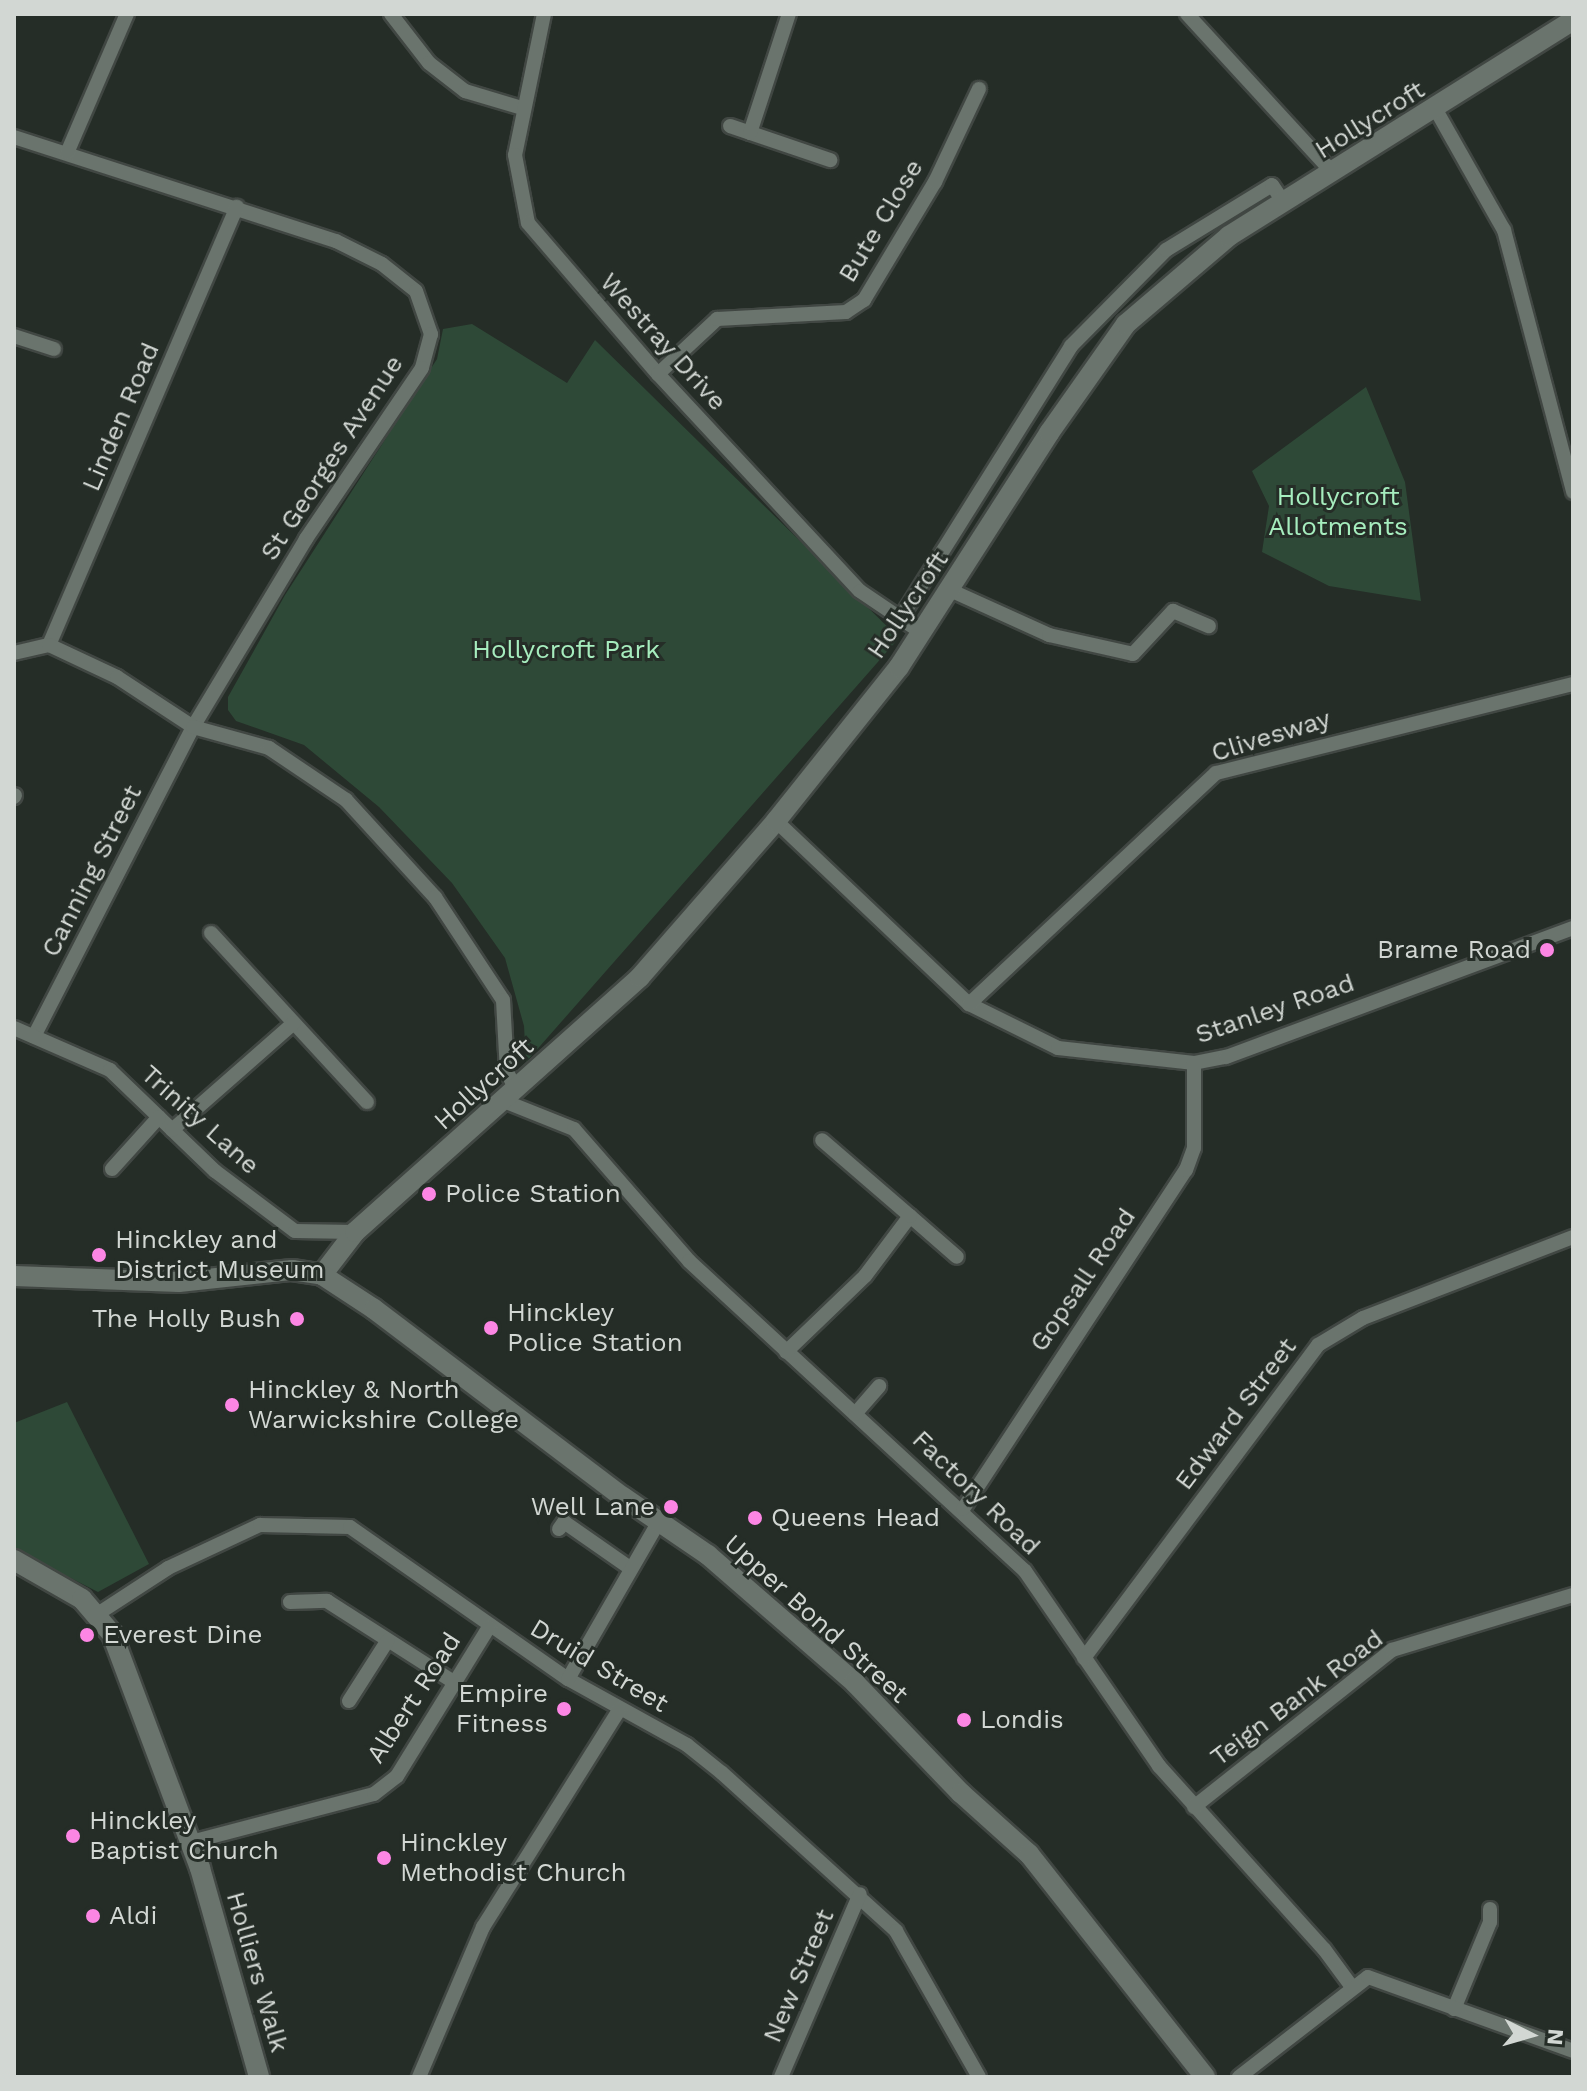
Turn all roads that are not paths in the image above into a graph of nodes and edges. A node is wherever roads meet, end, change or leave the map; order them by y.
1 (127, 14) edge
2 (391, 14) edge
3 (544, 14) edge
4 (789, 14) edge
5 (1187, 14) edge
6 (1573, 20) edge
7 (979, 89) dead end
8 (522, 108) junction
9 (1436, 110) junction
10 (730, 126) dead end
11 (750, 133) junction
12 (14, 137) edge
13 (67, 153) junction
14 (830, 160) dead end
15 (1333, 173) junction
16 (1285, 204) junction
17 (237, 207) junction
18 (14, 336) edge
19 (54, 349) dead end
20 (658, 374) junction
21 (1573, 492) edge
22 (952, 591) junction
23 (900, 619) junction
24 (1209, 626) dead end
25 (922, 633) junction
26 (49, 645) junction
27 (14, 653) edge
28 (1573, 684) edge
29 (193, 727) junction
30 (776, 821) junction
31 (1573, 928) edge
32 (211, 933) dead end
33 (969, 1004) junction
34 (294, 1023) junction
35 (14, 1028) edge
36 (34, 1037) junction
37 (1194, 1063) junction
38 (510, 1095) junction
39 (367, 1102) dead end
40 (159, 1117) junction
41 (172, 1130) junction
42 (822, 1140) dead end
43 (112, 1169) dead end
44 (910, 1216) junction
45 (355, 1232) junction
46 (1573, 1237) edge
47 (957, 1257) dead end
48 (322, 1275) junction
49 (14, 1276) edge
50 (786, 1352) junction
51 (879, 1386) dead end
52 (855, 1414) junction
53 (963, 1509) junction
54 (658, 1523) junction
55 (559, 1529) dead end
56 (14, 1560) edge
57 (630, 1568) junction
58 (1573, 1595) edge
59 (290, 1602) dead end
60 (96, 1615) junction
61 (489, 1627) junction
62 (388, 1640) junction
63 (1084, 1658) junction
64 (568, 1679) junction
65 (455, 1683) junction
66 (349, 1701) dead end
67 (619, 1710) junction
68 (1194, 1807) junction
69 (191, 1842) junction
70 (860, 1894) junction
71 (1490, 1909) dead end
72 (1352, 1987) junction
73 (1454, 2009) junction
74 (1571, 2051) edge
75 (259, 2077) edge
76 (419, 2077) edge
77 (781, 2077) edge
78 (979, 2077) edge
79 (1205, 2077) edge
80 (1239, 2077) edge

1 - 13 street
2 - 8 street
3 - 8 street, Westray Drive
4 - 11 street
5 - 15 street
6 - 9 main road, Hollycroft
7 - 20 street, Bute Close
8 - 20 street, Westray Drive
9 - 15 main road, Hollycroft
9 - 21 street
10 - 11 street
11 - 14 street
12 - 13 street, St Georges Avenue
13 - 17 street, St Georges Avenue
15 - 16 main road, Hollycroft
16 - 22 main road, Hollycroft
16 - 23 street
17 - 26 street, Linden Road
17 - 29 street, St Georges Avenue
18 - 19 street
20 - 23 street, Westray Drive
22 - 24 street
22 - 25 main road, Hollycroft
23 - 25 street, Westray Drive
25 - 30 main road, Hollycroft
26 - 27 street
26 - 29 street
28 - 33 street, Clivesway
29 - 36 street, Canning Street
29 - 38 street
30 - 33 street, Stanley Road
30 - 38 main road, Hollycroft
31 - 37 street, Stanley Road
32 - 34 street
33 - 37 street, Stanley Road
34 - 39 street
34 - 41 street
35 - 36 street, Trinity Lane
36 - 40 street, Trinity Lane
37 - 53 street, Gopsall Road
38 - 45 main road, Hollycroft
38 - 50 street, Factory Road
40 - 41 street, Trinity Lane
40 - 43 street
41 - 45 street, Trinity Lane
42 - 44 street
44 - 47 street
44 - 50 street
45 - 48 main road, Hollycroft
46 - 63 street, Edward Street
48 - 49 main road
48 - 54 main road, Upper Bond Street
50 - 52 street, Factory Road
51 - 52 street
52 - 53 street, Factory Road
53 - 63 street, Factory Road
54 - 57 street
54 - 79 main road, Upper Bond Street
55 - 57 street
56 - 60 main road, Holliers Walk
57 - 64 street
58 - 68 street, Teign Bank Road
59 - 62 street
60 - 61 street, Druid Street
60 - 69 main road, Holliers Walk
61 - 64 street, Druid Street
61 - 65 street, Albert Road
62 - 65 street
62 - 66 street
63 - 68 street, Factory Road
64 - 67 street, Druid Street
65 - 69 street, Albert Road
67 - 70 street, Druid Street
67 - 76 street
68 - 72 street, Factory Road
69 - 75 main road, Holliers Walk
70 - 77 street, New Street
70 - 78 street, Druid Street
71 - 73 street
72 - 73 street
72 - 80 street
73 - 74 street

